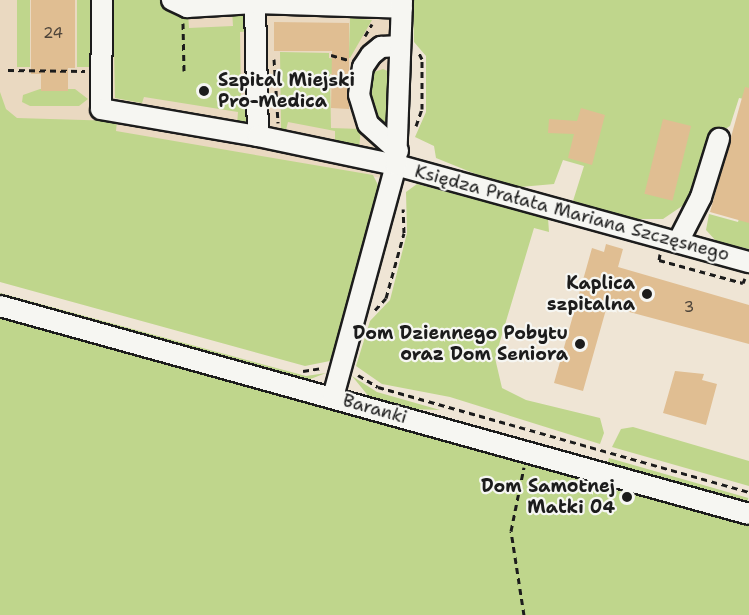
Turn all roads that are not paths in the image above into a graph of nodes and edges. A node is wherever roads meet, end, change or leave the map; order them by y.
1 (102, 0) edge
2 (255, 1) edge
3 (177, 3) edge
4 (402, 4) edge
5 (379, 8) edge
6 (408, 47) junction
7 (258, 136) junction
8 (719, 139) dead end
9 (397, 158) junction
10 (670, 244) junction
11 (749, 262) edge
12 (0, 306) edge
13 (333, 397) junction
14 (749, 514) edge

1 - 7 street, Księdza Prałata Mariana Szczęsnego
2 - 3 street
2 - 5 street
2 - 7 street
4 - 5 street
4 - 6 street
6 - 9 street
6 - 9 street
7 - 9 street, Księdza Prałata Mariana Szczęsnego
8 - 10 street
9 - 10 street, Księdza Prałata Mariana Szczęsnego
9 - 13 street
10 - 11 street, Księdza Prałata Mariana Szczęsnego
12 - 13 street, Baranki
13 - 14 street, Baranki

